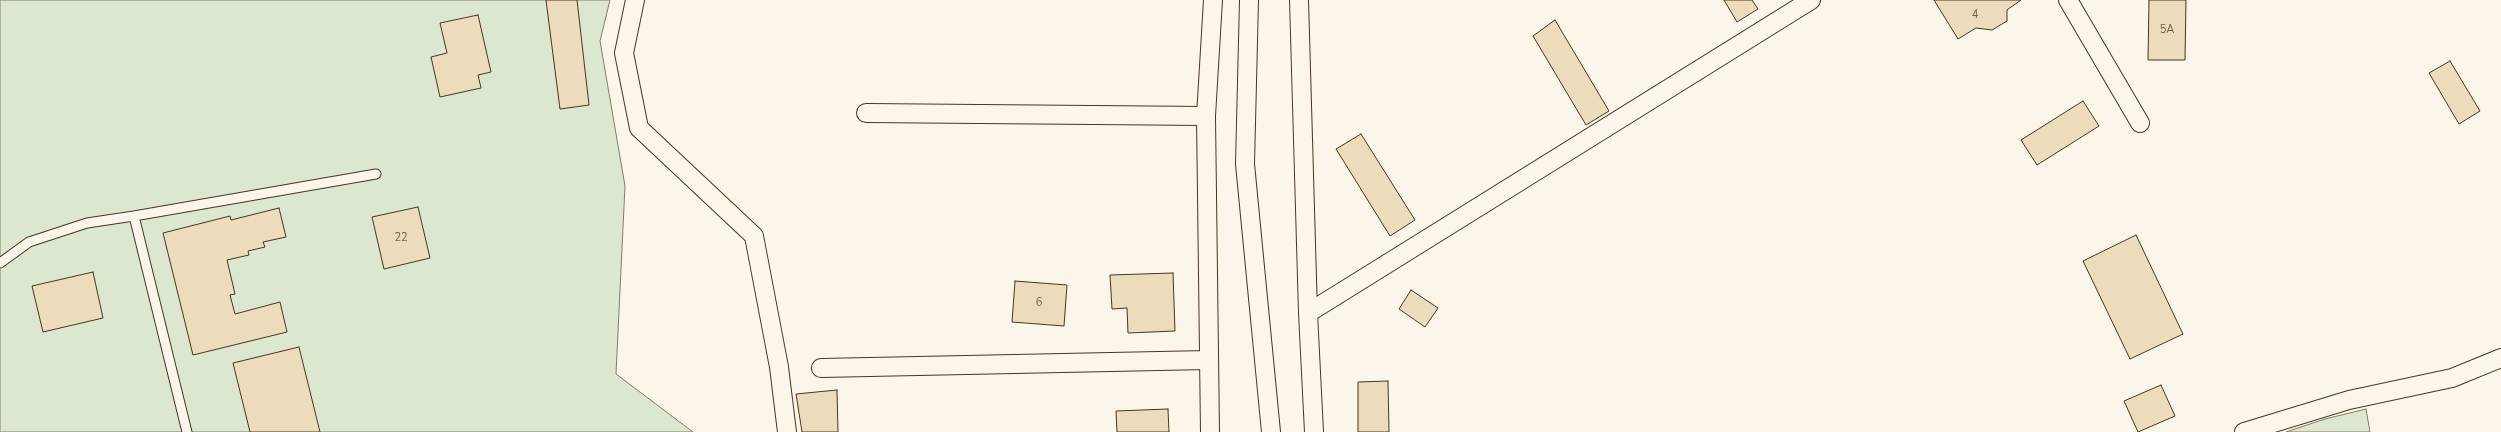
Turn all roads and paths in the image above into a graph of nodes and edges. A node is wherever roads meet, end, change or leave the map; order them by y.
1 (635, 0) edge
2 (1213, 0) edge
3 (1249, 0) edge
4 (1299, 0) edge
5 (1811, 0) edge
6 (2068, 0) edge
7 (866, 113) dead end
8 (1206, 116) junction
9 (2140, 123) dead end
10 (376, 174) dead end
11 (134, 216) junction
12 (0, 263) edge
13 (1308, 313) junction
14 (2501, 358) edge
15 (1207, 360) junction
16 (820, 368) dead end
17 (188, 432) edge
18 (787, 432) edge
19 (1210, 432) edge
20 (1271, 432) edge
21 (1314, 432) edge
22 (2244, 432) edge

1 - 18 street
2 - 8 street
3 - 20 street
4 - 13 street
5 - 13 street
6 - 9 street
7 - 8 street
8 - 15 street
10 - 11 lane
11 - 12 lane
11 - 17 lane
13 - 21 street
14 - 22 street
15 - 16 street
15 - 19 street

